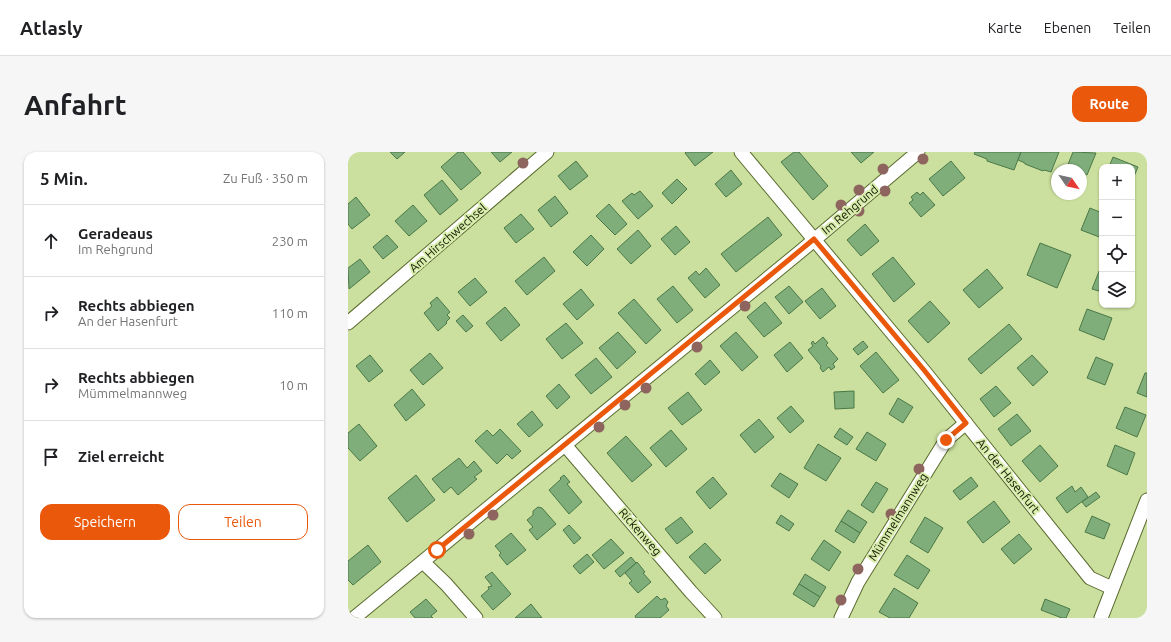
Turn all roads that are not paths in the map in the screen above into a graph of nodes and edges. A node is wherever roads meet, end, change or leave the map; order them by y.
1 (547, 152) edge
2 (741, 152) edge
3 (918, 152) edge
4 (814, 239) junction
5 (348, 323) edge
6 (966, 423) junction
7 (565, 445) junction
8 (1147, 500) edge
9 (423, 562) junction
10 (1112, 588) junction
11 (354, 618) edge
12 (476, 618) edge
13 (715, 618) edge
14 (840, 618) edge
15 (1101, 618) edge

1 - 5 street, Am Hirschwechsel
2 - 4 street, An der Hasenfurt
3 - 4 street, Im Rehgrund
4 - 6 street, An der Hasenfurt
4 - 7 street, Im Rehgrund
6 - 10 street, An der Hasenfurt
6 - 14 street, Mümmelmannweg
7 - 9 street, Im Rehgrund
7 - 13 street, Rickenweg
8 - 10 street
9 - 11 street, Im Rehgrund
9 - 12 street
10 - 15 street

